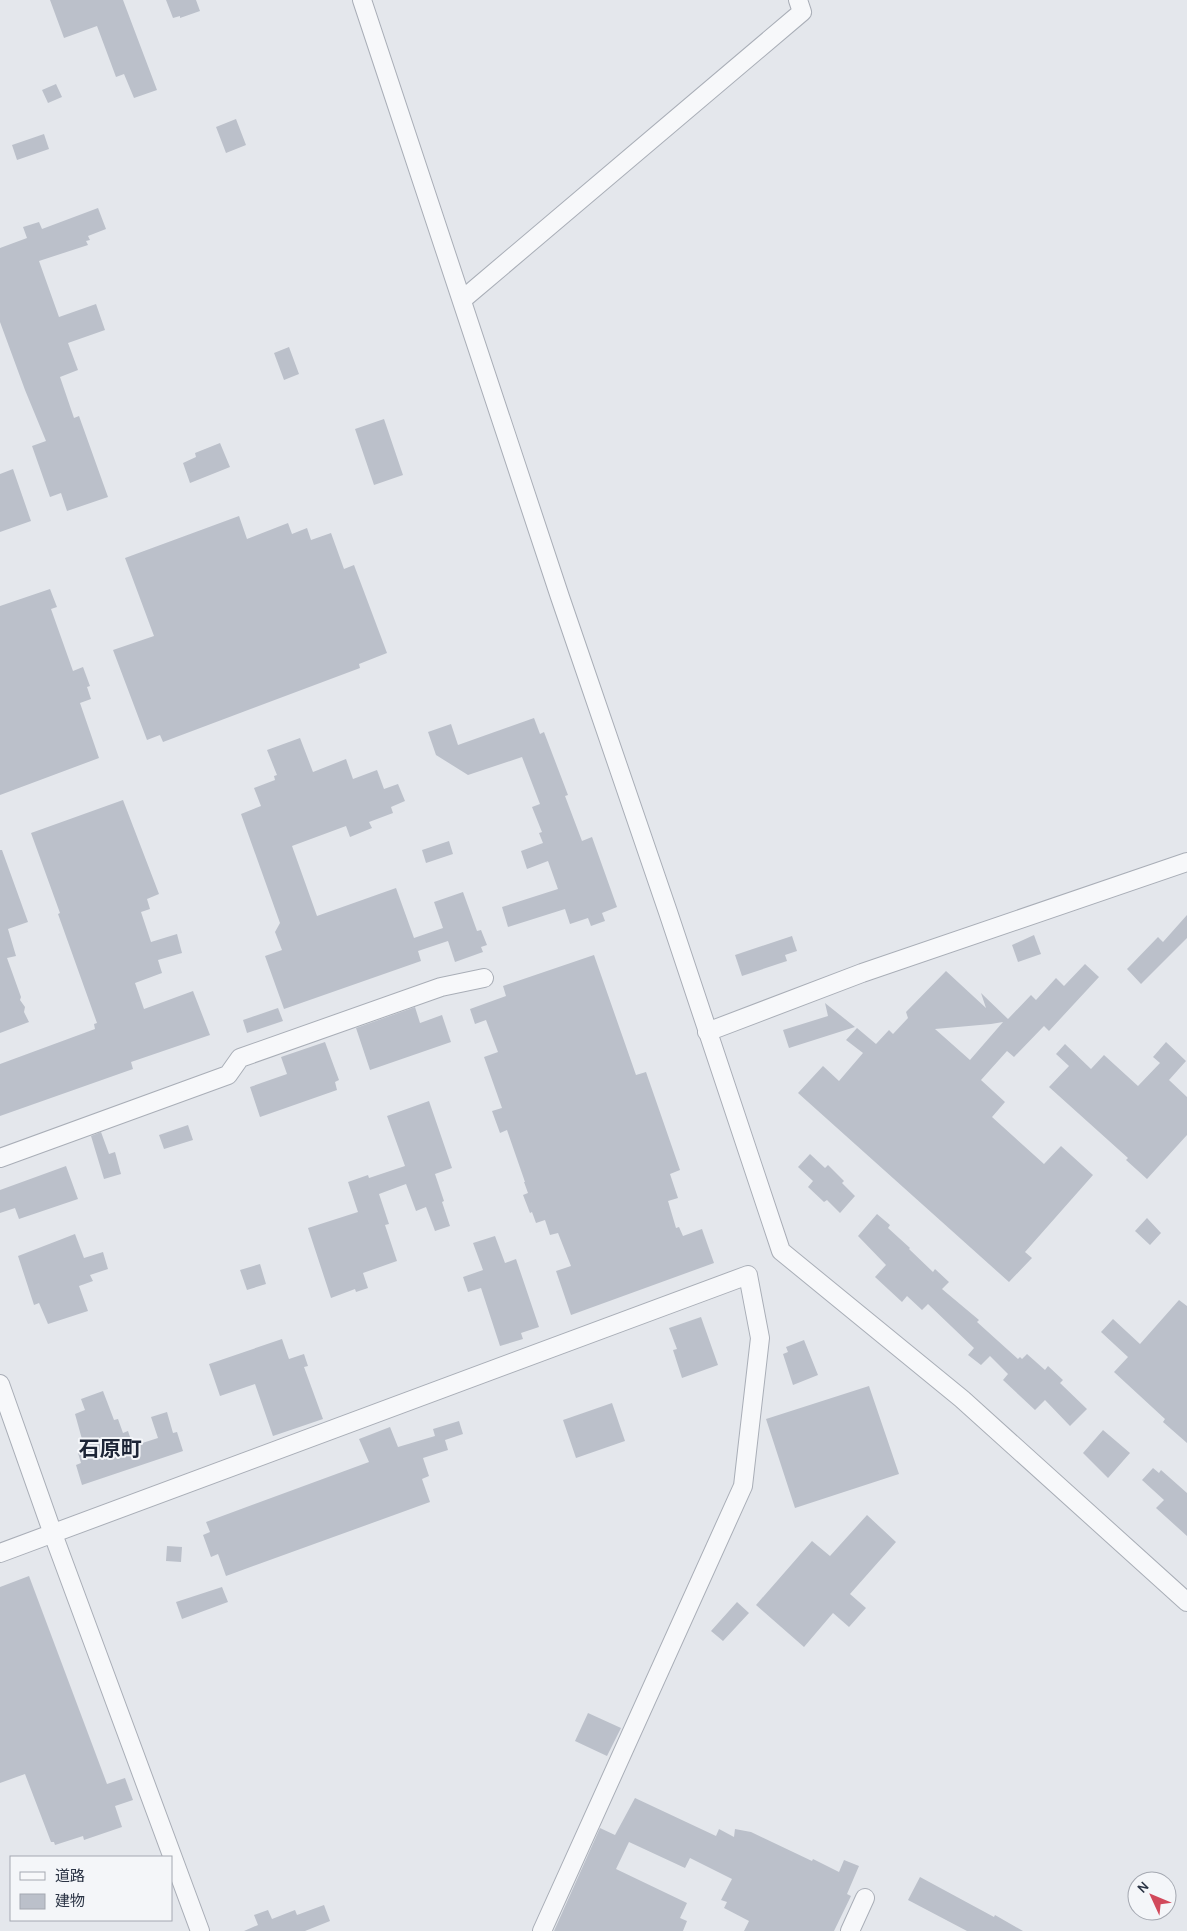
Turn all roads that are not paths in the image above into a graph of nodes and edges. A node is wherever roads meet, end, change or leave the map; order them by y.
1 (362, 0) edge
2 (798, 0) edge
3 (462, 300) junction
4 (1187, 862) edge
5 (484, 978) dead end
6 (707, 1032) junction
7 (0, 1158) edge
8 (0, 1384) edge
9 (53, 1534) junction
10 (0, 1553) edge
11 (1187, 1602) edge
12 (865, 1898) dead end
13 (199, 1929) edge
14 (542, 1931) edge
15 (850, 1931) edge

1 - 3 lane
2 - 3 lane
3 - 6 lane
4 - 6 lane
5 - 7 lane
6 - 11 lane
8 - 9 lane
9 - 10 lane
9 - 13 lane
9 - 14 lane
12 - 15 lane

